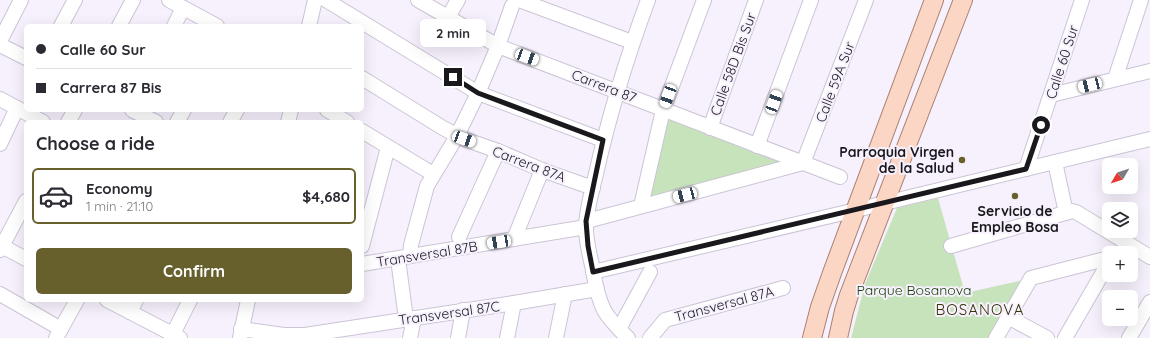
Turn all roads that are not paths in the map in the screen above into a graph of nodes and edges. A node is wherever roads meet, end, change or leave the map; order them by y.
1 (21, 0) edge
2 (75, 0) edge
3 (133, 0) edge
4 (168, 0) edge
5 (315, 0) edge
6 (326, 0) edge
7 (418, 0) edge
8 (458, 0) edge
9 (648, 0) edge
10 (704, 0) edge
11 (756, 0) edge
12 (811, 0) edge
13 (866, 0) edge
14 (934, 0) edge
15 (963, 0) edge
16 (1082, 0) edge
17 (1141, 0) edge
18 (515, 3) edge
19 (183, 8) junction
20 (448, 17) junction
21 (62, 24) edge
22 (120, 24) edge
23 (175, 24) edge
24 (212, 24) edge
25 (309, 24) edge
26 (0, 41) edge
27 (632, 42) junction
28 (0, 45) edge
29 (498, 46) junction
30 (24, 57) edge
31 (1150, 72) edge
32 (364, 79) edge
33 (1115, 79) junction
34 (617, 91) junction
35 (478, 93) junction
36 (1051, 95) junction
37 (0, 99) edge
38 (18, 108) junction
39 (663, 110) junction
40 (24, 111) edge
41 (25, 112) edge
42 (136, 112) edge
43 (330, 112) edge
44 (39, 120) edge
45 (152, 120) edge
46 (343, 120) edge
47 (710, 128) junction
48 (364, 132) edge
49 (457, 136) junction
50 (1150, 139) edge
51 (603, 140) junction
52 (0, 144) edge
53 (758, 146) junction
54 (388, 147) junction
55 (498, 151) junction
56 (1055, 162) junction
57 (803, 163) junction
58 (1026, 169) junction
59 (542, 170) junction
60 (433, 174) junction
61 (840, 177) dead end
62 (593, 188) junction
63 (884, 203) junction
64 (24, 206) edge
65 (641, 206) junction
66 (856, 210) junction
67 (1066, 213) junction
68 (586, 224) junction
69 (459, 237) dead end
70 (364, 238) edge
71 (514, 239) junction
72 (1122, 240) junction
73 (952, 246) dead end
74 (1118, 246) edge
75 (1, 247) edge
76 (1150, 256) edge
77 (24, 257) edge
78 (404, 257) junction
79 (1102, 260) edge
80 (364, 264) edge
81 (593, 272) junction
82 (650, 272) dead end
83 (1102, 274) edge
84 (597, 288) junction
85 (783, 288) dead end
86 (0, 294) edge
87 (565, 294) junction
88 (76, 302) edge
89 (116, 302) edge
90 (189, 302) edge
91 (248, 302) edge
92 (1150, 302) edge
93 (514, 303) junction
94 (133, 306) edge
95 (463, 310) junction
96 (1008, 316) junction
97 (410, 318) junction
98 (359, 332) edge
99 (59, 333) edge
100 (240, 334) edge
101 (623, 334) edge
102 (177, 336) edge
103 (410, 338) edge
104 (458, 338) edge
105 (507, 338) edge
106 (556, 338) edge
107 (650, 338) edge
108 (812, 338) edge
109 (838, 338) edge
110 (996, 338) edge
111 (1047, 338) edge
112 (1065, 338) edge
113 (1129, 338) edge

1 - 26 street
2 - 21 street
3 - 22 street
4 - 19 street
5 - 25 street
6 - 35 street
7 - 20 street, Carrera 87
8 - 20 street
9 - 27 street
10 - 39 street
11 - 47 street, Calle 58D Bis Sur
12 - 53 street
13 - 57 street, Calle 59A Sur
14 - 66 main road
15 - 63 main road
16 - 36 street, Calle 60 Sur
17 - 33 street
18 - 27 street
18 - 29 street
19 - 23 street
19 - 24 street
20 - 29 street, Carrera 87
27 - 34 street
28 - 30 street
29 - 34 street, Carrera 87
29 - 35 street
31 - 33 street
32 - 49 street, Carrera 87A
33 - 36 street
34 - 39 street, Carrera 87
34 - 51 street
35 - 49 street
35 - 51 street
36 - 58 street, Calle 60 Sur
37 - 38 street
38 - 40 street
38 - 52 street
39 - 47 street, Carrera 87
39 - 65 street
41 - 44 street
42 - 45 street
43 - 46 street
47 - 53 street, Carrera 87
48 - 54 street
49 - 55 street, Carrera 87A
49 - 60 street
50 - 56 street
51 - 62 street
53 - 57 street, Carrera 87
54 - 60 street
54 - 70 street
55 - 59 street, Carrera 87A
55 - 69 street
56 - 58 street
56 - 67 street
57 - 61 street, Carrera 87
57 - 65 street, Transversal 87B
58 - 63 street
59 - 62 street, Carrera 87A
59 - 71 street
60 - 78 street
62 - 68 street
63 - 66 street
63 - 109 main road
64 - 75 street
65 - 68 street, Transversal 87B
66 - 81 street
66 - 108 main road
67 - 72 street
67 - 73 street
68 - 71 street, Transversal 87B
68 - 81 street
71 - 78 street, Transversal 87B
72 - 74 street
72 - 76 street
75 - 77 street
78 - 80 street, Transversal 87B
78 - 97 street
79 - 96 street
81 - 84 street
82 - 101 street
83 - 112 street
84 - 87 street, Transversal 87C
84 - 101 street
85 - 107 street, Transversal 87A
86 - 99 street
87 - 93 street, Transversal 87C
87 - 106 street
88 - 99 street
89 - 94 street
90 - 102 street
91 - 100 street
92 - 113 street
93 - 95 street, Transversal 87C
93 - 105 street
94 - 102 street
95 - 97 street, Transversal 87C
95 - 104 street
96 - 110 street
96 - 111 street
97 - 98 street, Transversal 87C
97 - 103 street
98 - 100 street, Transversal 87C

